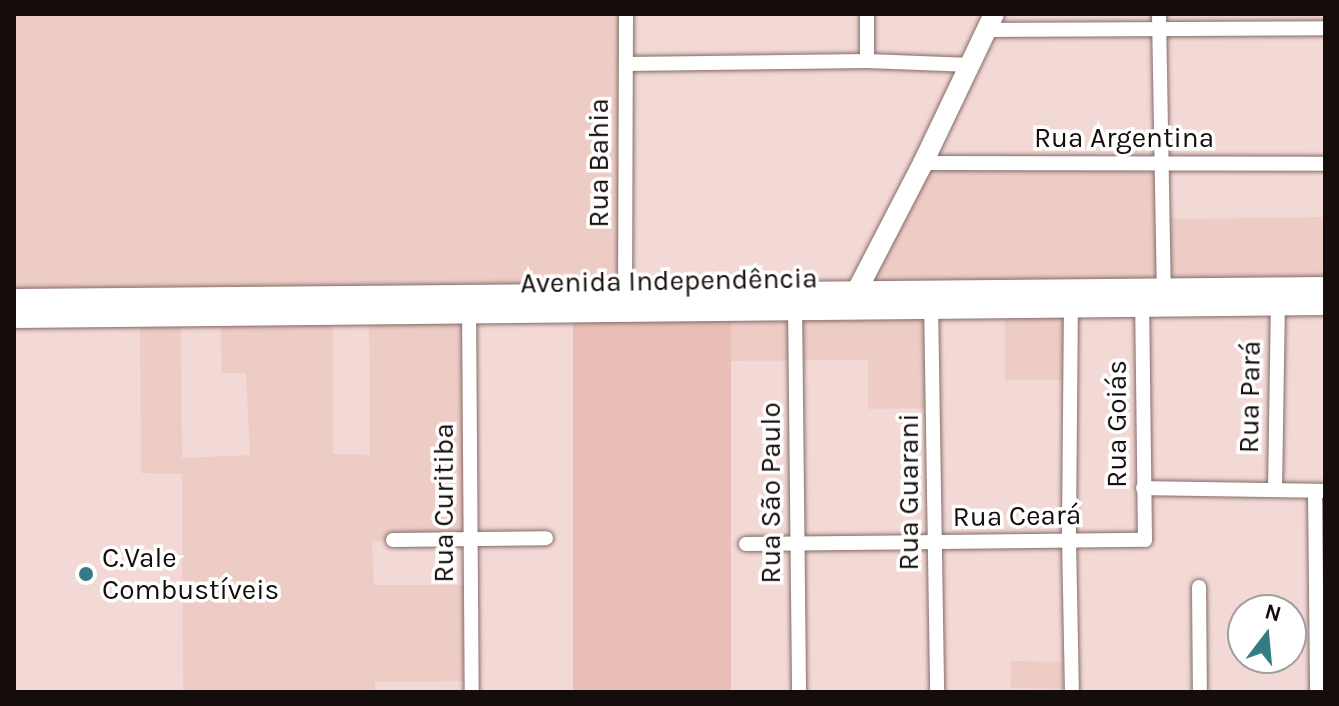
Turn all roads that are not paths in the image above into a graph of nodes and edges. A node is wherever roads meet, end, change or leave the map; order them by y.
1 (626, 14) edge
2 (867, 14) edge
3 (1159, 21) edge
4 (990, 22) edge
5 (1325, 28) edge
6 (867, 61) junction
7 (626, 64) junction
8 (972, 65) junction
9 (923, 163) junction
10 (1325, 164) edge
11 (1163, 166) junction
12 (1325, 288) edge
13 (1278, 297) junction
14 (1071, 299) junction
15 (14, 300) edge
16 (931, 300) junction
17 (851, 301) junction
18 (795, 302) junction
19 (1157, 302) junction
20 (625, 303) junction
21 (1325, 304) edge
22 (469, 305) junction
23 (396, 306) junction
24 (14, 317) edge
25 (1143, 488) junction
26 (1275, 490) junction
27 (1320, 491) edge
28 (546, 538) dead end
29 (470, 539) junction
30 (1069, 539) junction
31 (393, 540) dead end
32 (1145, 540) joint
33 (746, 544) dead end
34 (797, 544) junction
35 (935, 544) junction
36 (1199, 587) dead end
37 (472, 692) edge
38 (799, 692) edge
39 (937, 692) edge
40 (1072, 692) edge
41 (1200, 692) edge
42 (1317, 692) edge

1 - 7 street, Rua Bahia
2 - 6 street
3 - 4 street
3 - 5 street
3 - 11 street, Rua Goiás
4 - 8 street
6 - 7 street
6 - 8 street
7 - 20 street, Rua Bahia
8 - 9 street
9 - 11 street, Rua Argentina
9 - 17 street
10 - 11 street, Rua Argentina
11 - 19 street, Rua Goiás
12 - 13 main road, Avenida Independência
13 - 19 main road, Avenida Independência
13 - 21 main road, Avenida Independência
13 - 26 street, Rua Pará
14 - 16 main road, Avenida Independência
14 - 19 main road, Avenida Independência
14 - 30 street
15 - 23 main road, Avenida Independência
16 - 17 main road, Avenida Independência
16 - 35 street, Rua Guarani
17 - 18 main road, Avenida Independência
18 - 20 main road, Avenida Independência
18 - 34 street, Rua São Paulo
19 - 25 street, Rua Goiás
20 - 22 main road, Avenida Independência
22 - 23 main road, Avenida Independência
22 - 29 street, Rua Curitiba
23 - 24 main road, Avenida Independência
25 - 26 street
25 - 32 street, Rua Goiás
26 - 27 street
27 - 42 street
28 - 29 street
29 - 31 street
29 - 37 street, Rua Curitiba
30 - 32 street, Rua Ceará
30 - 35 street, Rua Ceará
30 - 40 street
33 - 34 street, Rua Ceará
34 - 35 street, Rua Ceará
34 - 38 street, Rua São Paulo
35 - 39 street, Rua Guarani
36 - 41 street

